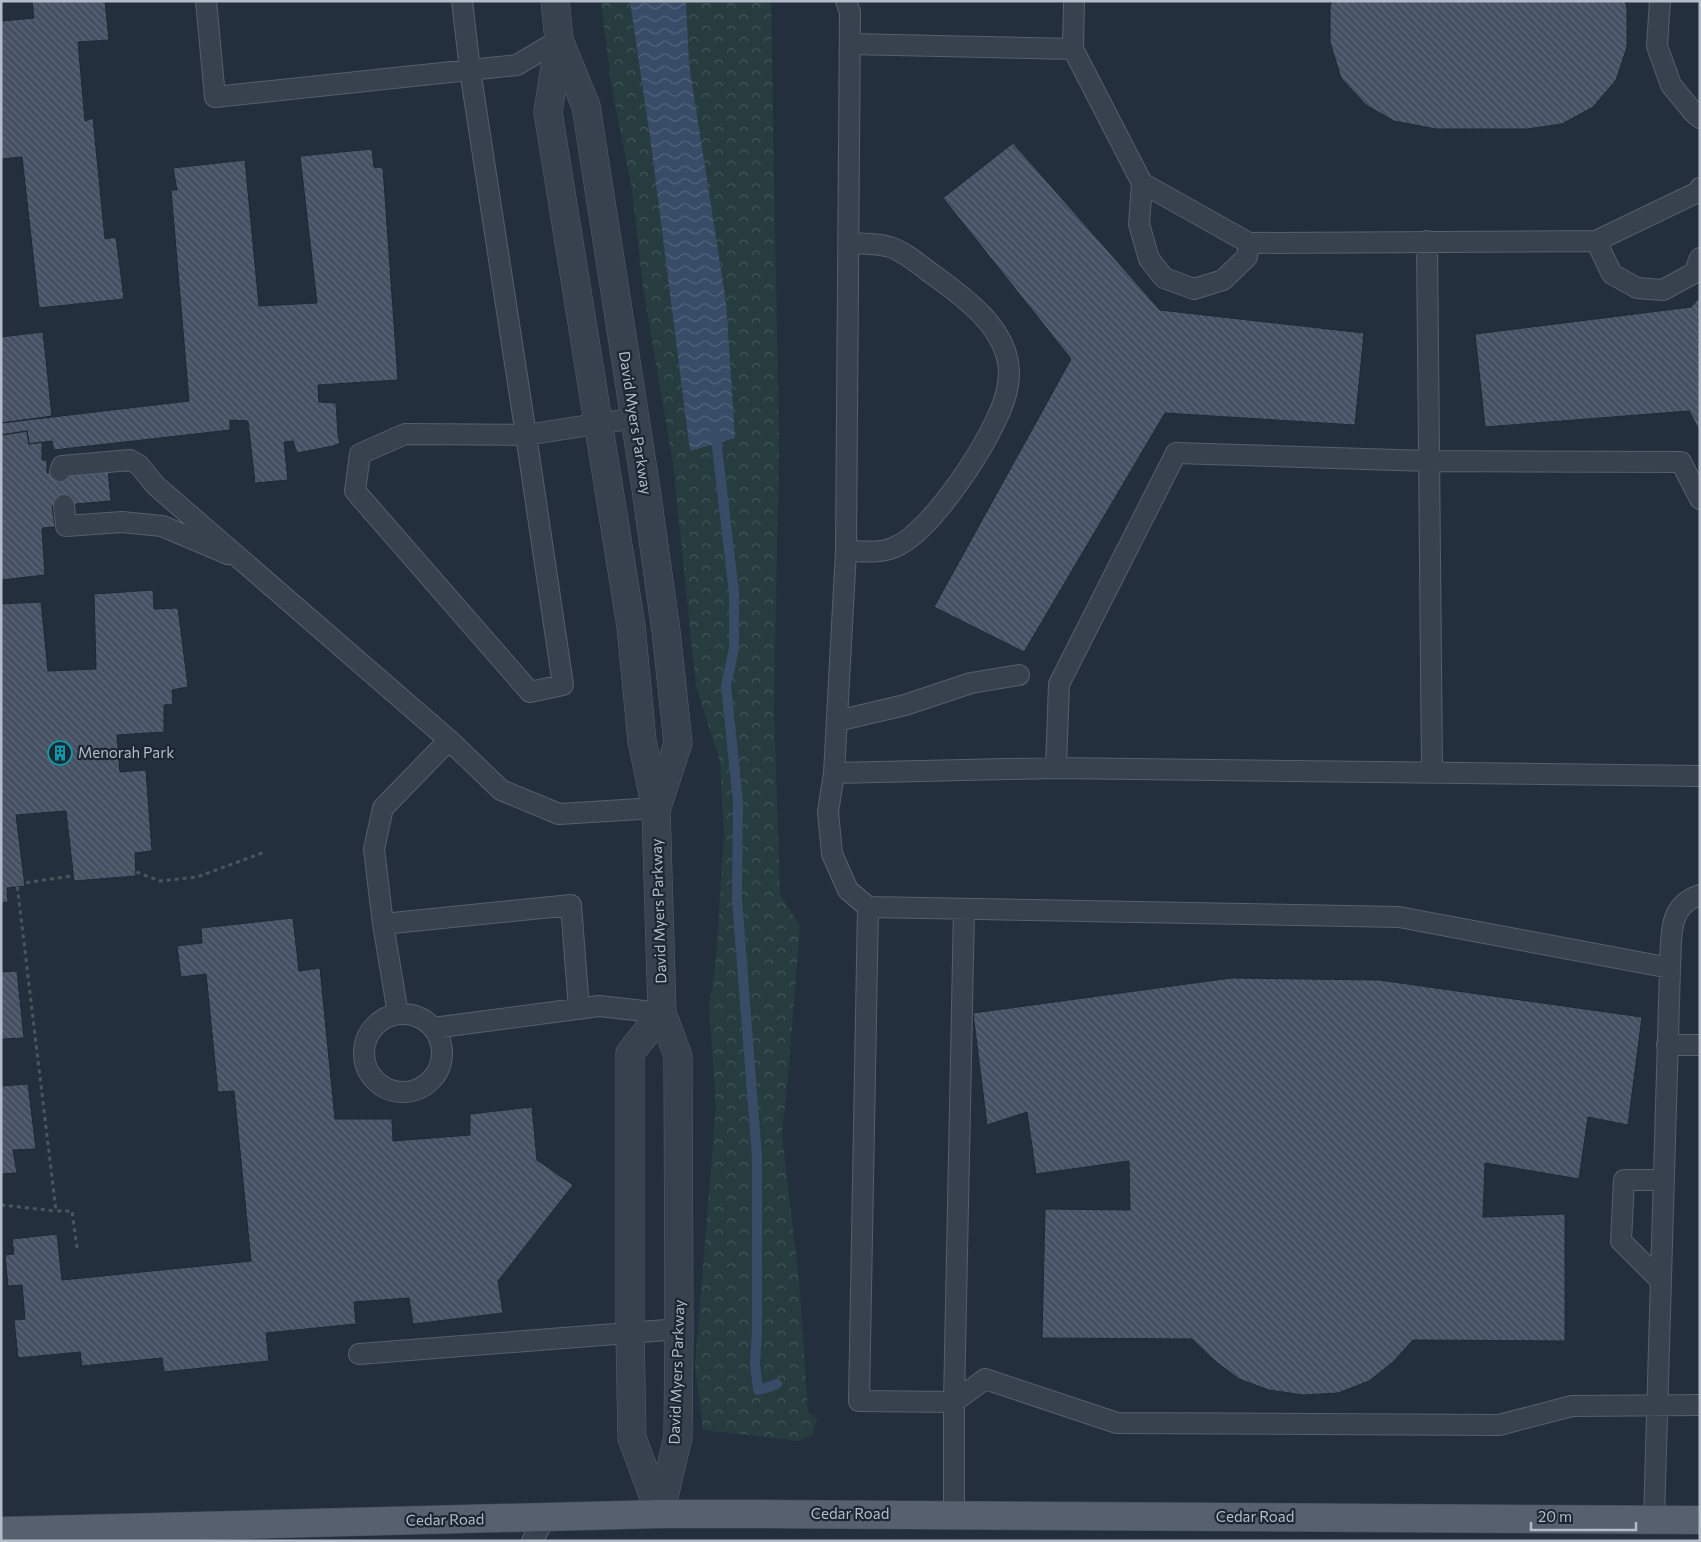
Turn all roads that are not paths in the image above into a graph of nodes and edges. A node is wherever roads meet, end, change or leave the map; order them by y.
1 (206, 1) edge
2 (462, 1) edge
3 (555, 1) edge
4 (846, 1) edge
5 (1074, 1) edge
6 (1660, 1) edge
7 (559, 40) junction
8 (850, 44) junction
9 (1073, 49) junction
10 (470, 70) junction
11 (1700, 118) edge
12 (1142, 183) junction
13 (1699, 197) edge
14 (1596, 240) junction
15 (1427, 241) junction
16 (848, 243) junction
17 (1249, 243) junction
18 (1700, 258) edge
19 (635, 418) junction
20 (598, 424) junction
21 (526, 435) junction
22 (1429, 461) junction
23 (60, 471) dead end
24 (1700, 499) edge
25 (64, 505) dead end
26 (846, 551) junction
27 (241, 559) junction
28 (1019, 675) dead end
29 (837, 721) junction
30 (449, 740) junction
31 (1056, 768) junction
32 (1432, 772) junction
33 (834, 774) junction
34 (1700, 776) edge
35 (656, 808) junction
36 (1700, 895) edge
37 (868, 907) junction
38 (964, 909) junction
39 (383, 924) junction
40 (1670, 968) junction
41 (579, 1009) junction
42 (662, 1013) junction
43 (398, 1014) junction
44 (433, 1028) junction
45 (1667, 1045) junction
46 (1700, 1045) edge
47 (1664, 1180) junction
48 (1661, 1281) junction
49 (679, 1328) junction
50 (630, 1333) junction
51 (359, 1354) dead end
52 (954, 1402) junction
53 (1657, 1404) junction
54 (1700, 1405) edge
55 (660, 1514) junction
56 (954, 1515) junction
57 (546, 1517) junction
58 (1654, 1519) junction
59 (1700, 1520) edge
60 (1, 1531) edge
61 (532, 1541) edge

1 - 10 lane
2 - 10 lane
3 - 7 street, David Myers Parkway
4 - 8 lane
5 - 9 lane
6 - 11 lane
7 - 10 lane
7 - 19 street, David Myers Parkway
7 - 20 street, David Myers Parkway
8 - 9 lane
8 - 16 lane
9 - 12 lane
10 - 21 lane
12 - 17 lane
12 - 17 lane
13 - 14 lane
14 - 15 lane
14 - 18 lane
15 - 17 lane
15 - 22 lane
16 - 26 lane
16 - 26 lane
19 - 20 lane
19 - 35 street, David Myers Parkway
20 - 21 lane
20 - 35 street, David Myers Parkway
21 - 21 lane
22 - 24 lane
22 - 31 lane
22 - 32 lane
23 - 27 lane
25 - 27 lane
26 - 29 lane
27 - 30 lane
28 - 29 lane
29 - 33 lane
30 - 35 lane
30 - 39 lane
31 - 32 lane
31 - 33 lane
32 - 34 lane
33 - 37 lane
35 - 42 street, David Myers Parkway
36 - 40 lane
37 - 38 lane
37 - 52 lane
38 - 40 lane
38 - 52 lane
39 - 41 lane
39 - 43 lane
40 - 45 lane
41 - 42 lane
41 - 44 lane
42 - 49 street, David Myers Parkway
42 - 50 street
43 - 44 lane
43 - 44 lane
45 - 46 lane
45 - 47 lane
47 - 48 lane
47 - 48 lane
48 - 53 lane
49 - 50 lane
49 - 55 street, David Myers Parkway
50 - 51 lane
50 - 55 street
52 - 53 lane
52 - 56 lane
53 - 54 lane
53 - 58 lane
55 - 56 main road, Cedar Road
55 - 57 main road, Cedar Road
56 - 58 main road, Cedar Road
57 - 60 main road, Cedar Road
57 - 61 lane
58 - 59 main road, Cedar Road

